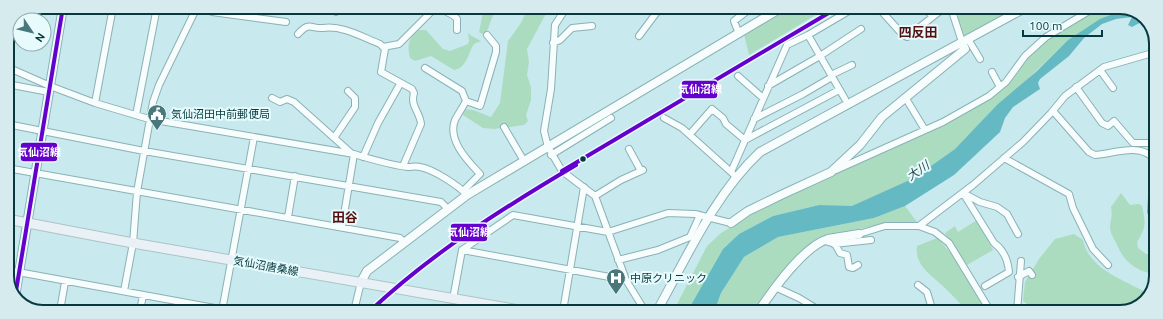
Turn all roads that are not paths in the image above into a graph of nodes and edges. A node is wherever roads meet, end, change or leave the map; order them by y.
1 (62, 14) edge
2 (112, 14) edge
3 (156, 14) edge
4 (194, 14) edge
5 (227, 14) edge
6 (431, 14) edge
7 (451, 14) edge
8 (562, 14) edge
9 (656, 14) edge
10 (743, 14) edge
11 (771, 14) edge
12 (844, 14) edge
13 (884, 14) edge
14 (935, 14) edge
15 (954, 14) edge
16 (1015, 14) edge
17 (1084, 14) edge
18 (932, 16) joint
19 (286, 22) dead end
20 (592, 26) dead end
21 (861, 29) dead end
22 (457, 30) dead end
23 (298, 34) dead end
24 (739, 34) junction
25 (487, 35) dead end
26 (808, 35) junction
27 (639, 36) dead end
28 (965, 40) junction
29 (553, 43) junction
30 (383, 47) junction
31 (1149, 54) edge
32 (820, 56) junction
33 (980, 59) dead end
34 (852, 65) dead end
35 (425, 68) dead end
36 (1100, 70) junction
37 (14, 71) edge
38 (992, 72) dead end
39 (738, 76) dead end
40 (832, 76) junction
41 (400, 84) junction
42 (14, 85) edge
43 (768, 86) junction
44 (1000, 86) junction
45 (1076, 87) junction
46 (1113, 88) dead end
47 (49, 89) junction
48 (839, 90) junction
49 (348, 91) dead end
50 (905, 97) junction
51 (272, 98) dead end
52 (763, 98) junction
53 (845, 99) dead end
54 (466, 101) junction
55 (95, 104) junction
56 (1053, 111) junction
57 (136, 115) junction
58 (611, 118) dead end
59 (664, 118) dead end
60 (149, 119) junction
61 (754, 119) junction
62 (14, 125) edge
63 (504, 127) dead end
64 (43, 130) junction
65 (925, 130) junction
66 (690, 134) junction
67 (254, 137) junction
68 (334, 138) junction
69 (745, 140) junction
70 (1149, 143) edge
71 (629, 150) dead end
72 (144, 151) junction
73 (550, 151) junction
74 (1149, 153) edge
75 (352, 154) junction
76 (363, 157) junction
77 (1004, 158) junction
78 (524, 161) junction
79 (404, 166) junction
80 (248, 168) junction
81 (14, 169) edge
82 (831, 172) junction
83 (35, 173) junction
84 (733, 174) junction
85 (295, 176) junction
86 (348, 185) junction
87 (584, 187) junction
88 (137, 192) junction
89 (465, 193) junction
90 (963, 193) junction
91 (595, 196) junction
92 (448, 208) junction
93 (240, 210) junction
94 (700, 215) junction
95 (288, 217) junction
96 (709, 217) junction
97 (14, 220) edge
98 (26, 222) junction
99 (731, 223) joint
100 (578, 225) junction
101 (919, 226) junction
102 (342, 227) junction
103 (608, 232) junction
104 (859, 234) joint
105 (1018, 234) dead end
106 (871, 240) dead end
107 (825, 241) junction
108 (404, 242) junction
109 (133, 243) junction
110 (834, 244) junction
111 (462, 250) junction
112 (232, 260) junction
113 (618, 260) junction
114 (1021, 261) dead end
115 (858, 265) dead end
116 (1108, 265) dead end
117 (570, 268) junction
118 (14, 271) edge
119 (19, 272) junction
120 (1032, 275) dead end
121 (1018, 278) junction
122 (626, 280) junction
123 (65, 282) junction
124 (361, 282) junction
125 (918, 285) dead end
126 (985, 286) dead end
127 (17, 287) edge
128 (775, 287) junction
129 (124, 291) junction
130 (143, 295) junction
131 (453, 298) junction
132 (471, 302) junction
133 (61, 305) edge
134 (141, 305) edge
135 (196, 305) edge
136 (223, 305) edge
137 (355, 305) edge
138 (471, 305) edge
139 (489, 305) edge
140 (564, 305) edge
141 (641, 305) edge
142 (661, 305) edge
143 (763, 305) edge
144 (811, 305) edge
145 (931, 305) edge
146 (987, 305) edge
147 (1017, 305) edge

1 - 47 street
2 - 55 street
3 - 57 street
4 - 60 street
5 - 19 street
6 - 30 street
7 - 22 street
8 - 29 street
9 - 27 street
10 - 24 street
11 - 24 street
12 - 26 street
13 - 18 street
14 - 18 street
15 - 28 street
16 - 28 street
17 - 44 street
20 - 29 street
21 - 32 street
23 - 30 street
24 - 73 street
25 - 54 street
26 - 32 street
26 - 43 street
28 - 33 street
28 - 50 street
28 - 84 street
29 - 73 street
30 - 41 street
31 - 36 street
32 - 40 street
32 - 43 street
34 - 40 street
35 - 54 street
36 - 45 street
36 - 46 street
37 - 47 street
38 - 44 street
39 - 52 street
40 - 48 street
40 - 61 street
41 - 76 street
41 - 79 street
42 - 47 street
43 - 52 street
44 - 65 street
45 - 56 street
45 - 70 street
47 - 55 street
47 - 64 street
48 - 53 street
48 - 69 street
49 - 68 street
50 - 65 street
50 - 82 street
51 - 68 street
52 - 61 street
54 - 89 street
55 - 57 street
56 - 74 street
56 - 77 street
57 - 60 street
58 - 73 street
59 - 66 street
60 - 67 street
60 - 72 street
61 - 69 street
62 - 64 street
63 - 78 street
64 - 72 street
64 - 83 street
65 - 82 street
66 - 69 street
66 - 84 street
67 - 75 street
67 - 80 street
68 - 75 street
69 - 84 street
71 - 91 street
72 - 80 street
72 - 88 street
73 - 78 street
73 - 87 street
75 - 76 street
75 - 86 street
76 - 79 street
77 - 90 street
77 - 116 street
78 - 89 street
79 - 89 street
80 - 85 street
80 - 93 street
81 - 83 street
82 - 99 street
83 - 88 street
83 - 98 street
84 - 96 street
85 - 86 street
85 - 95 street
86 - 92 street
86 - 102 street
87 - 91 street
87 - 100 street
88 - 93 street
88 - 109 street
89 - 92 street
90 - 101 street
90 - 105 street
90 - 126 street
91 - 103 street
92 - 108 street
93 - 95 street
93 - 112 street
94 - 96 street
94 - 103 street
94 - 113 street
95 - 102 street
96 - 99 street
96 - 142 street
97 - 98 main road, 気仙沼唐桑線
98 - 109 main road, 気仙沼唐桑線
98 - 119 street
100 - 103 street
100 - 111 street
100 - 117 street
101 - 104 street
101 - 146 street
102 - 108 street
103 - 113 street
104 - 107 street
106 - 110 street
107 - 110 street
107 - 128 street
108 - 124 street
109 - 112 main road, 気仙沼唐桑線
109 - 129 street
110 - 115 street
111 - 117 street
111 - 131 street
112 - 124 main road, 気仙沼唐桑線
112 - 136 street
113 - 122 street
114 - 121 street
117 - 122 street
117 - 140 street
118 - 119 street
119 - 123 street
119 - 127 street
120 - 121 street
121 - 147 street
122 - 141 street
123 - 129 street
123 - 133 street
124 - 131 main road, 気仙沼唐桑線
124 - 137 street
125 - 145 street
128 - 143 street
128 - 144 street
129 - 130 street
130 - 134 street
130 - 135 street
131 - 132 main road, 気仙沼唐桑線
132 - 138 street
132 - 139 main road, 気仙沼唐桑線

